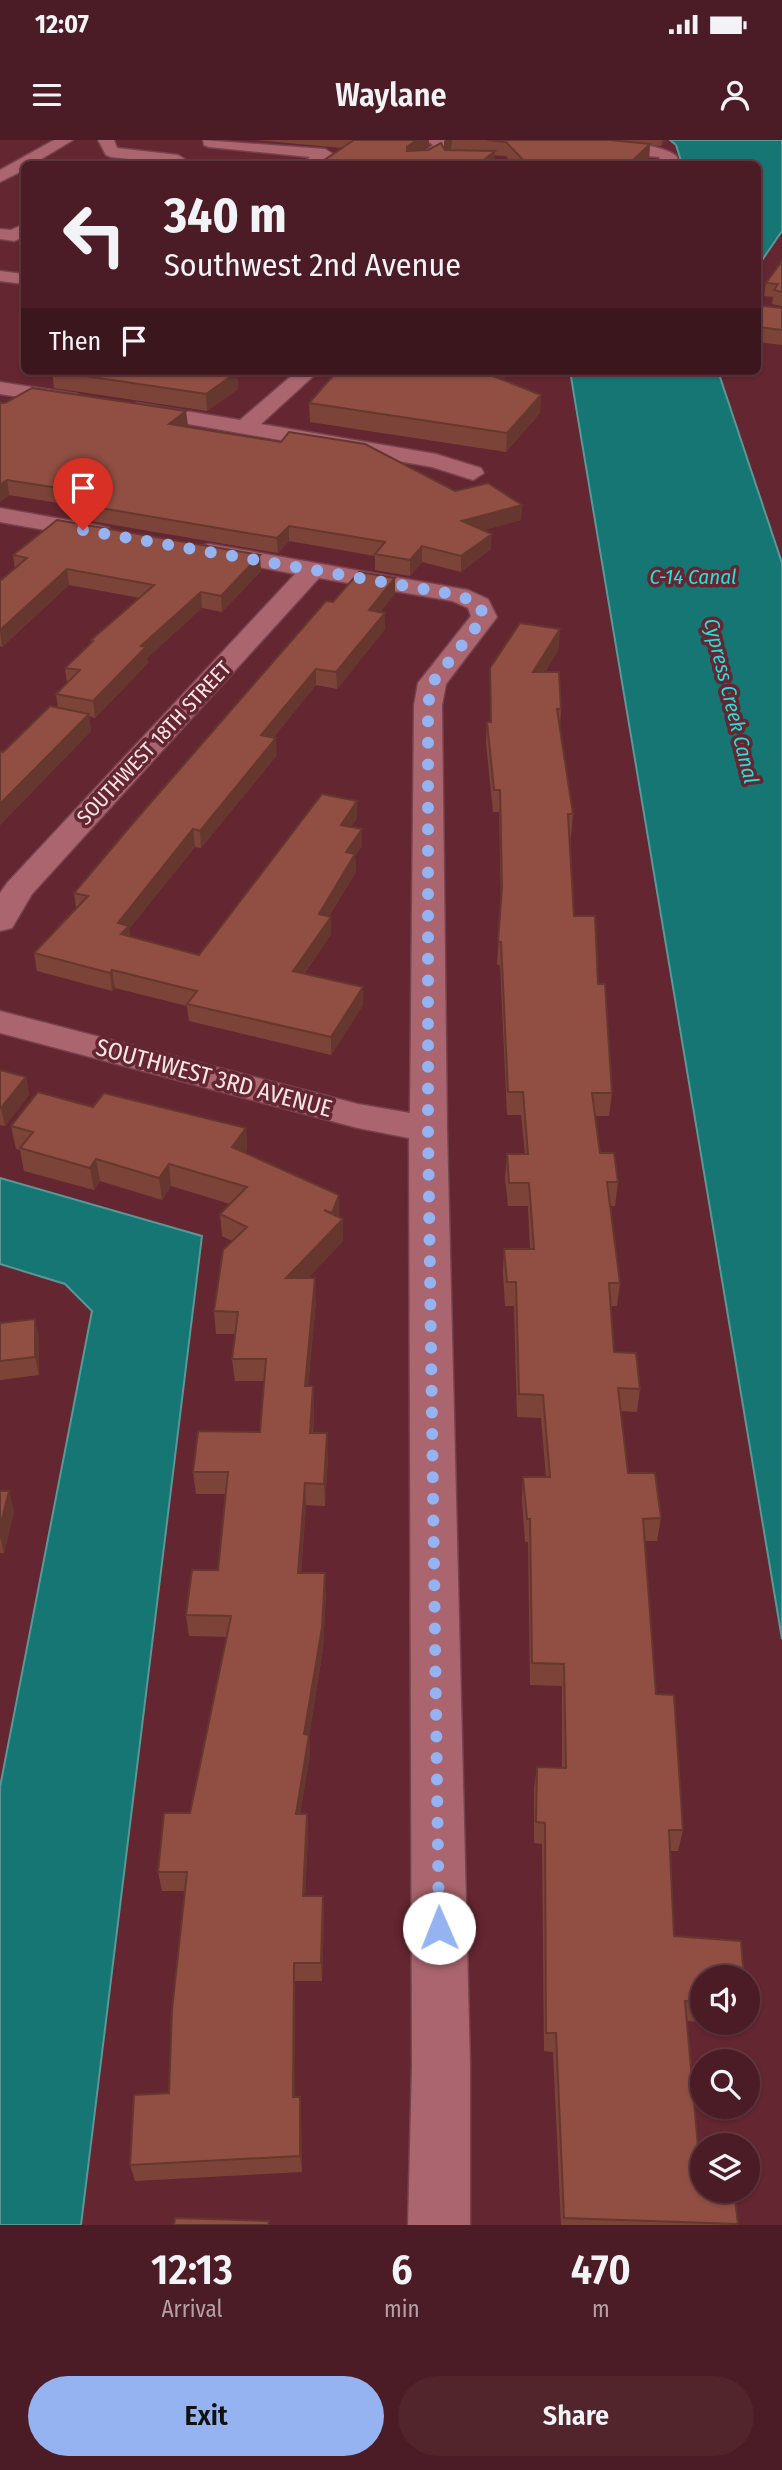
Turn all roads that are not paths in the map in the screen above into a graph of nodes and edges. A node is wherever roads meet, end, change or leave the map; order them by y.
1 (65, 140) edge
2 (106, 140) edge
3 (134, 140) edge
4 (434, 140) edge
5 (584, 142) edge
6 (192, 150) edge
7 (28, 161) edge
8 (315, 161) edge
9 (421, 161) edge
10 (670, 161) edge
11 (21, 162) edge
12 (0, 164) edge
13 (21, 165) edge
14 (0, 177) edge
15 (0, 276) edge
16 (21, 279) edge
17 (25, 375) edge
18 (304, 375) edge
19 (2, 390) edge
20 (246, 426) junction
21 (473, 473) dead end
22 (0, 515) edge
23 (32, 521) junction
24 (126, 537) edge
25 (11, 538) dead end
26 (179, 546) edge
27 (313, 569) junction
28 (0, 921) edge
29 (0, 1022) edge
30 (428, 1129) junction
31 (439, 2225) edge

1 - 7 street
2 - 6 street
3 - 6 street
4 - 9 street
5 - 10 street
6 - 8 street
11 - 12 street
13 - 14 street
15 - 16 street
17 - 19 street
18 - 20 street
19 - 20 street
20 - 21 street
22 - 23 street
23 - 24 street
23 - 25 street
26 - 27 street
27 - 28 street, SOUTHWEST 18TH STREET
27 - 30 street
29 - 30 street, SOUTHWEST 3RD AVENUE
30 - 31 street

